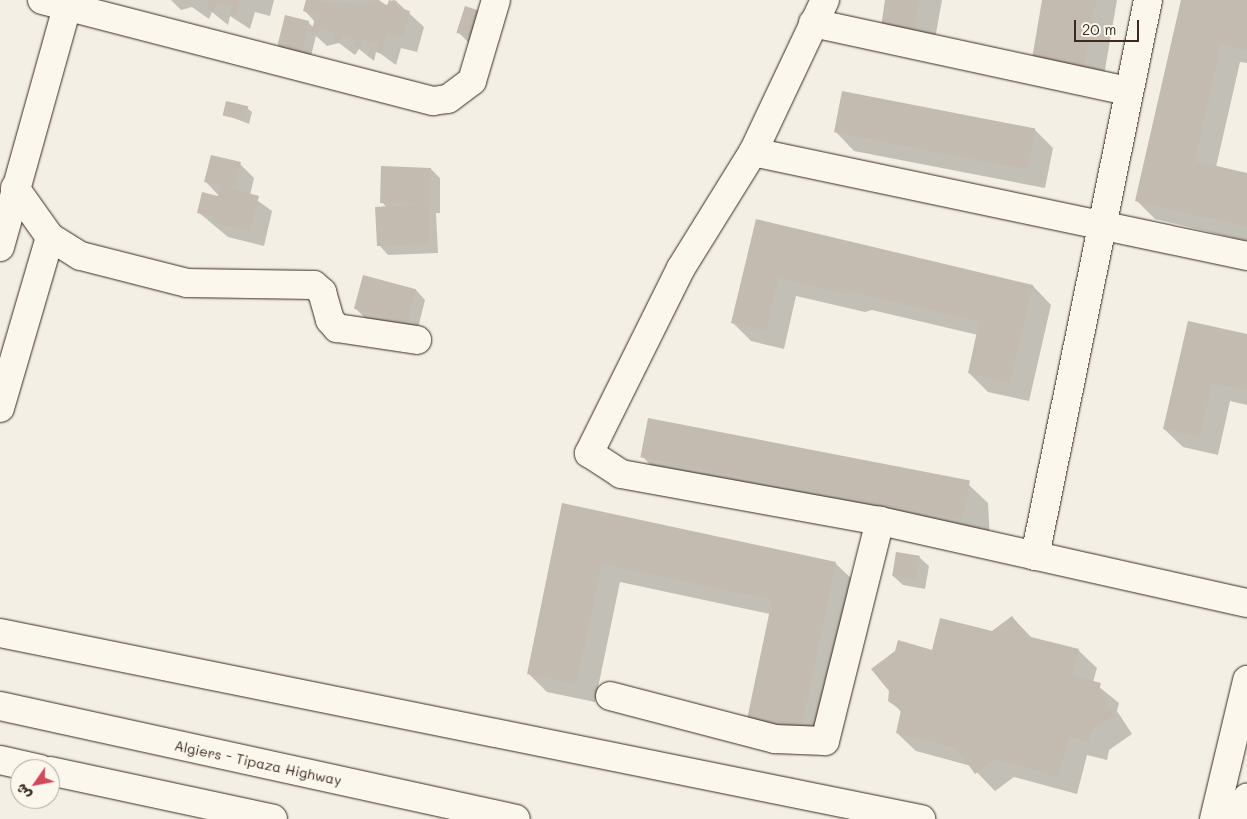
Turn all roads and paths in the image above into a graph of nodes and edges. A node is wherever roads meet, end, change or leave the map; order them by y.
1 (496, 0) edge
2 (1148, 0) edge
3 (60, 2) edge
4 (819, 12) edge
5 (1128, 91) junction
6 (753, 152) junction
7 (15, 188) junction
8 (1103, 226) junction
9 (50, 237) junction
10 (0, 247) edge
11 (1247, 256) edge
12 (417, 340) dead end
13 (0, 408) edge
14 (880, 521) junction
15 (1035, 556) junction
16 (1247, 603) edge
17 (0, 633) edge
18 (1247, 680) edge
19 (610, 696) dead end
20 (0, 706) edge
21 (60, 773) edge
22 (1247, 798) edge
23 (273, 819) edge
24 (516, 819) edge
25 (921, 819) edge
26 (1214, 819) edge
27 (1242, 819) edge

1 - 3 main road
2 - 5 main road
3 - 7 main road
4 - 5 main road
4 - 6 main road
5 - 8 main road
6 - 8 main road
6 - 14 main road
7 - 9 main road
7 - 10 main road
8 - 11 main road
8 - 15 main road
9 - 12 main road
9 - 13 main road
14 - 15 main road
14 - 19 main road
15 - 16 main road
17 - 25 main road
18 - 26 main road
20 - 24 main road, Algiers - Tipaza Highway
21 - 23 main road
22 - 27 main road

